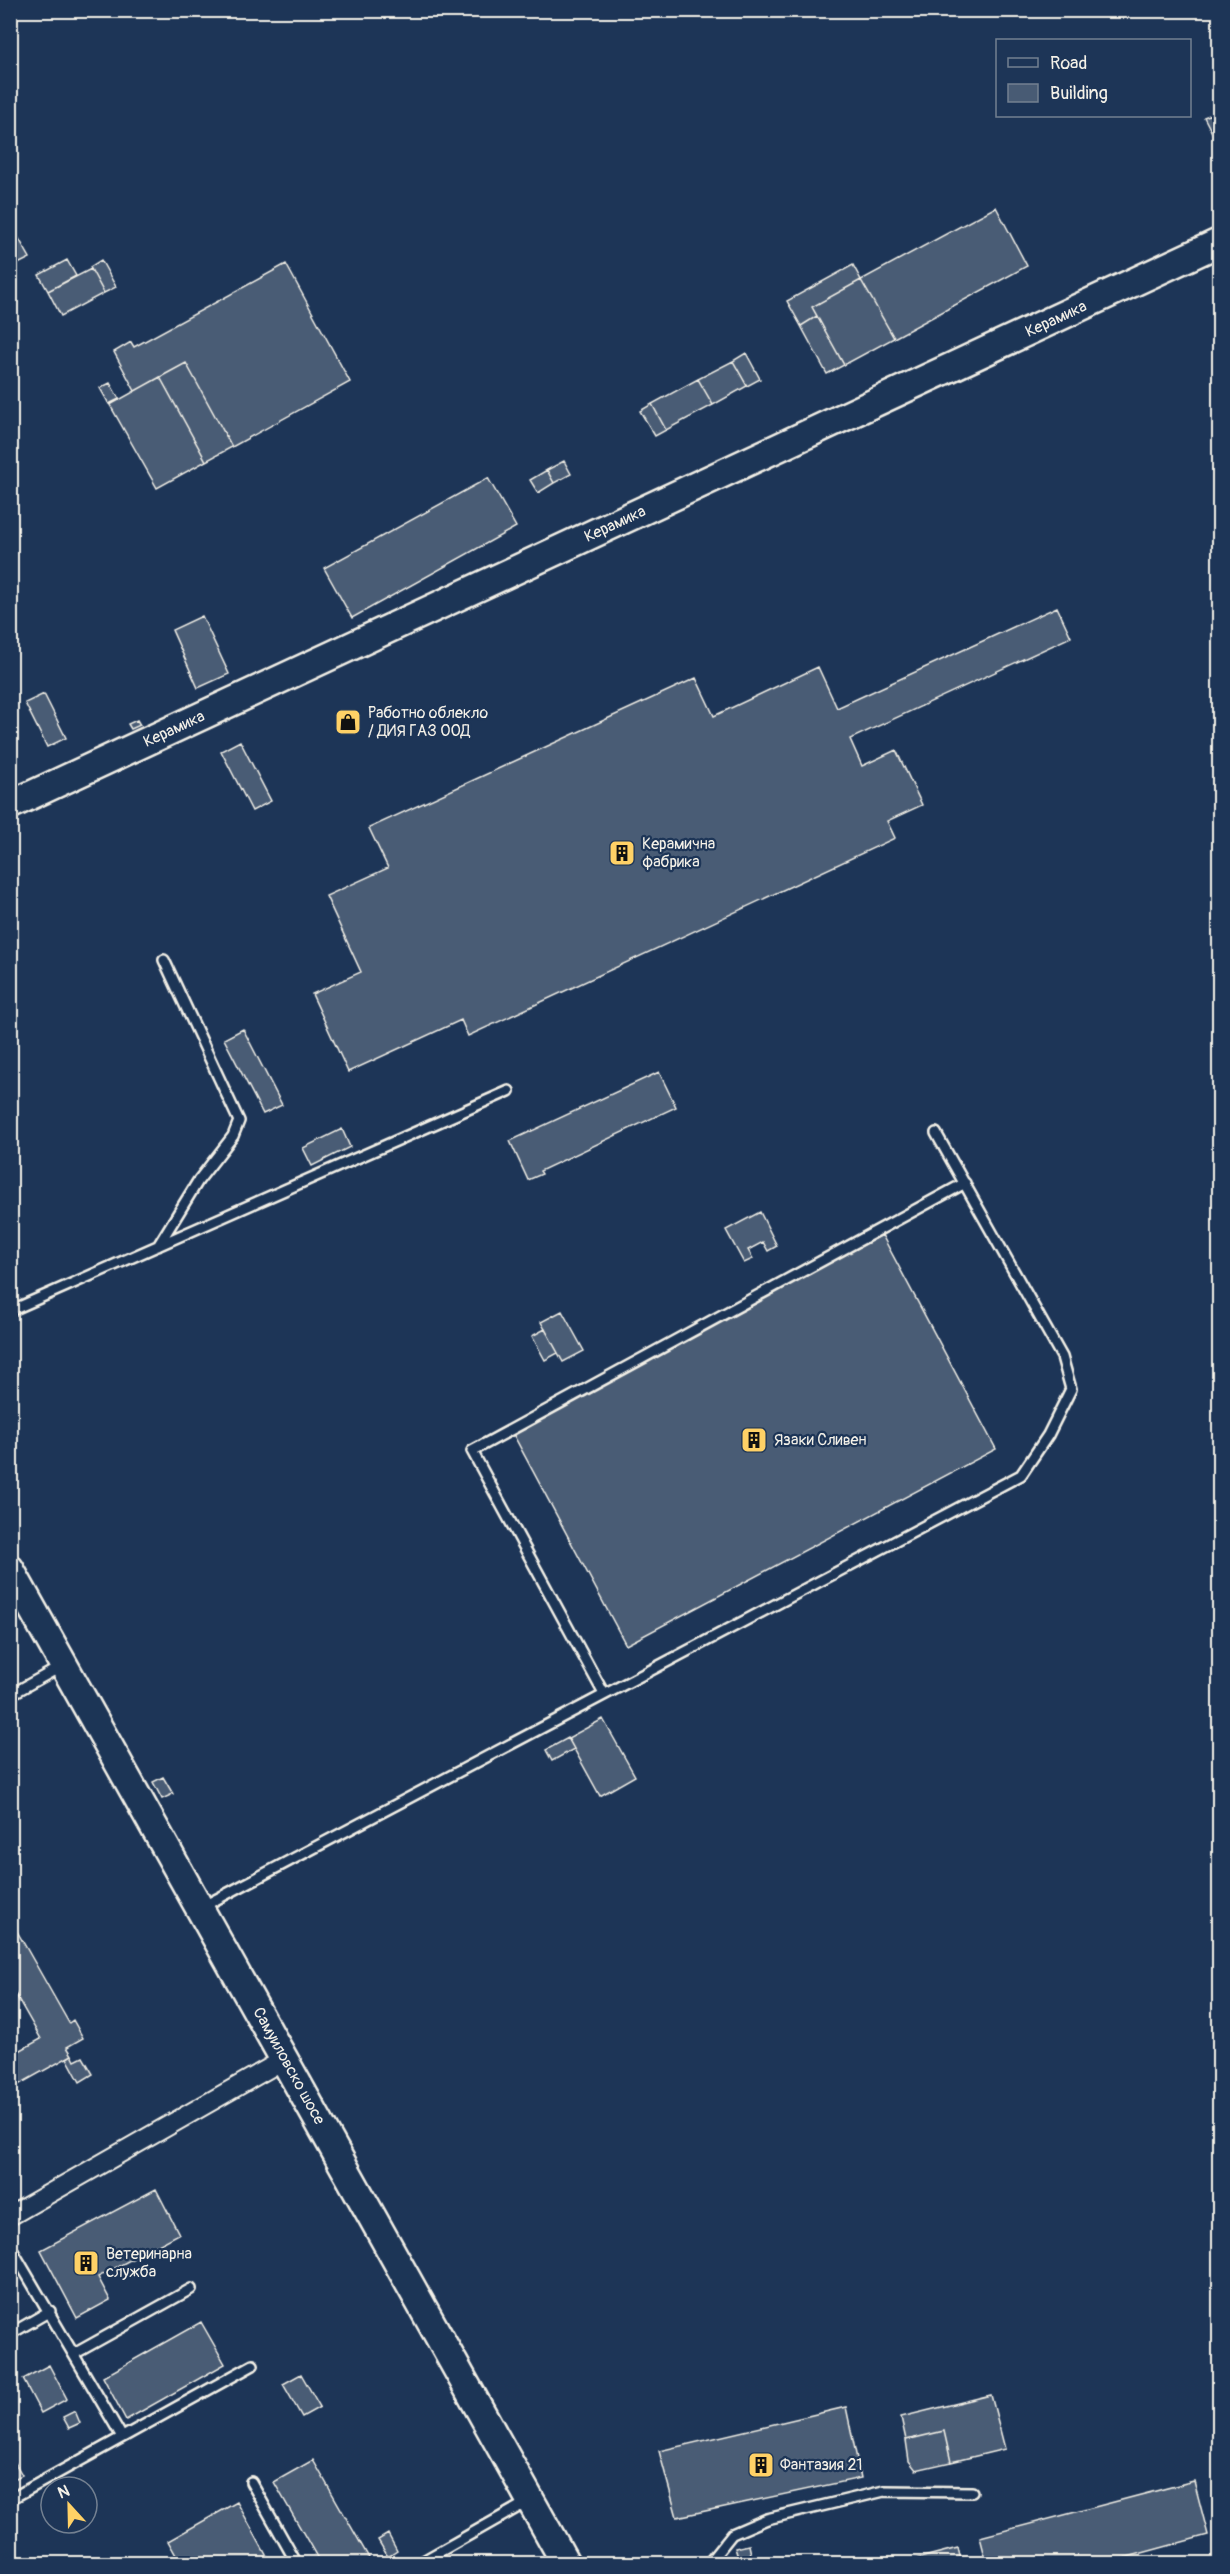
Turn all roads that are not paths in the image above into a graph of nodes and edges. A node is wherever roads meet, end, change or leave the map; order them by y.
1 (1220, 243) edge
2 (10, 805) edge
3 (164, 960) dead end
4 (509, 1091) dead end
5 (936, 1134) dead end
6 (965, 1183) junction
7 (158, 1246) junction
8 (10, 1311) edge
9 (10, 1569) edge
10 (64, 1665) junction
11 (604, 1694) junction
12 (10, 1695) edge
13 (200, 1908) junction
14 (285, 2059) junction
15 (10, 2216) edge
16 (10, 2246) edge
17 (191, 2289) dead end
18 (50, 2311) junction
19 (10, 2334) edge
20 (74, 2354) junction
21 (253, 2365) dead end
22 (122, 2437) junction
23 (251, 2481) dead end
24 (972, 2492) dead end
25 (16, 2496) dead end
26 (531, 2500) junction
27 (297, 2564) edge
28 (418, 2564) edge
29 (566, 2564) edge
30 (708, 2564) edge

1 - 2 street, Керамика
3 - 7 lane
4 - 7 lane
5 - 6 lane
6 - 11 lane
6 - 11 lane
7 - 8 lane
9 - 10 street, Самуиловско шосе
10 - 12 lane
10 - 13 street, Самуиловско шосе
11 - 13 lane
13 - 14 street, Самуиловско шосе
14 - 15 street
14 - 26 street, Самуиловско шосе
16 - 18 lane
17 - 20 lane
18 - 19 lane
18 - 20 lane
20 - 22 lane
21 - 22 lane
22 - 25 lane
23 - 27 lane
24 - 30 lane
26 - 28 lane
26 - 29 street, Самуиловско шосе

